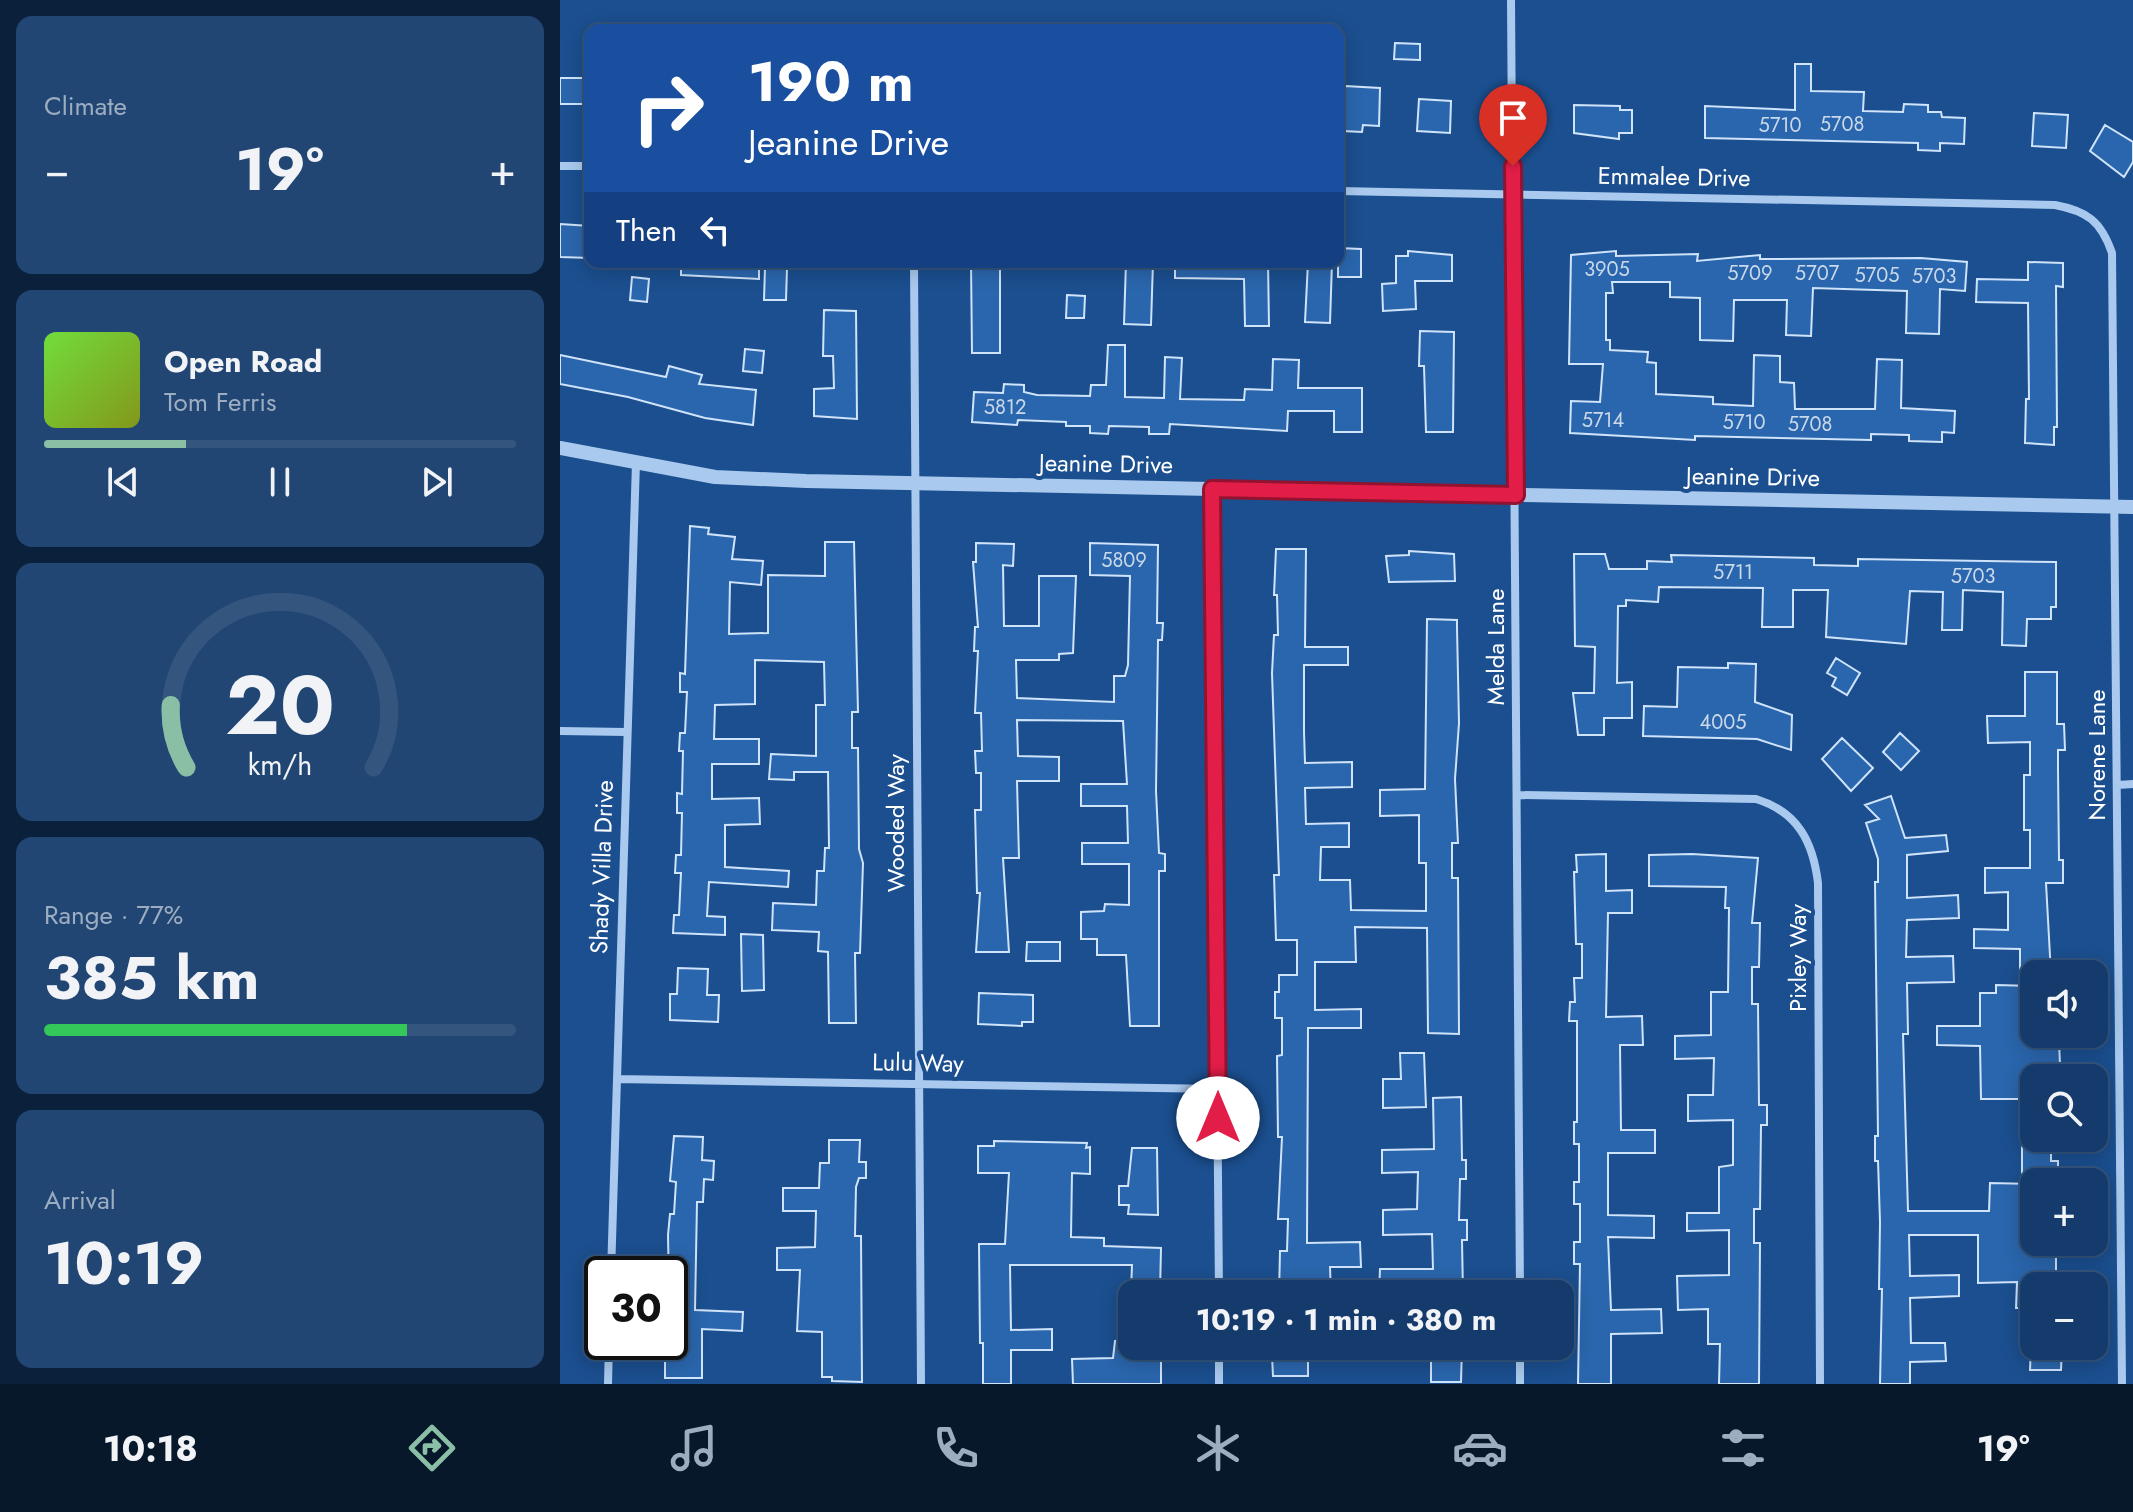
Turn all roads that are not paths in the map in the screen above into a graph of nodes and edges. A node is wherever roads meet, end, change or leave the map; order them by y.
1 (1511, 0) edge
2 (560, 166) edge
3 (584, 166) edge
4 (1344, 191) edge
5 (1513, 194) junction
6 (2010, 204) joint
7 (914, 268) edge
8 (560, 448) edge
9 (636, 461) junction
10 (917, 481) junction
11 (1212, 489) junction
12 (1516, 495) junction
13 (2115, 506) junction
14 (2133, 507) edge
15 (560, 731) edge
16 (626, 732) junction
17 (2133, 784) edge
18 (2118, 785) junction
19 (1517, 795) junction
20 (617, 1079) junction
21 (919, 1083) junction
22 (1218, 1089) junction
23 (612, 1256) edge
24 (1219, 1280) edge
25 (1520, 1280) edge
26 (609, 1360) edge
27 (1219, 1360) edge
28 (1520, 1360) edge
29 (608, 1384) edge
30 (921, 1384) edge
31 (1219, 1384) edge
32 (1520, 1384) edge
33 (1820, 1384) edge
34 (2122, 1384) edge

1 - 5 street, Melda Lane
2 - 3 street
4 - 5 street, Emmalee Drive
5 - 6 street, Emmalee Drive
5 - 12 street, Melda Lane
6 - 13 street, Norene Lane
7 - 10 street, Wooded Way
8 - 9 street, Jeanine Drive
9 - 10 street, Jeanine Drive
9 - 16 street, Shady Villa Drive
10 - 11 street, Jeanine Drive
10 - 21 street, Wooded Way
11 - 12 street, Jeanine Drive
11 - 22 street
12 - 13 street, Jeanine Drive
12 - 19 street, Melda Lane
13 - 14 street, Jeanine Drive
13 - 18 street, Norene Lane
15 - 16 street
16 - 20 street, Shady Villa Drive
17 - 18 street
18 - 34 street, Norene Lane
19 - 25 street, Melda Lane
19 - 33 street, Pixley Way
20 - 21 street, Lulu Way
20 - 23 street, Shady Villa Drive
21 - 22 street, Lulu Way
21 - 30 street, Wooded Way
22 - 24 street
26 - 29 street
27 - 31 street
28 - 32 street

